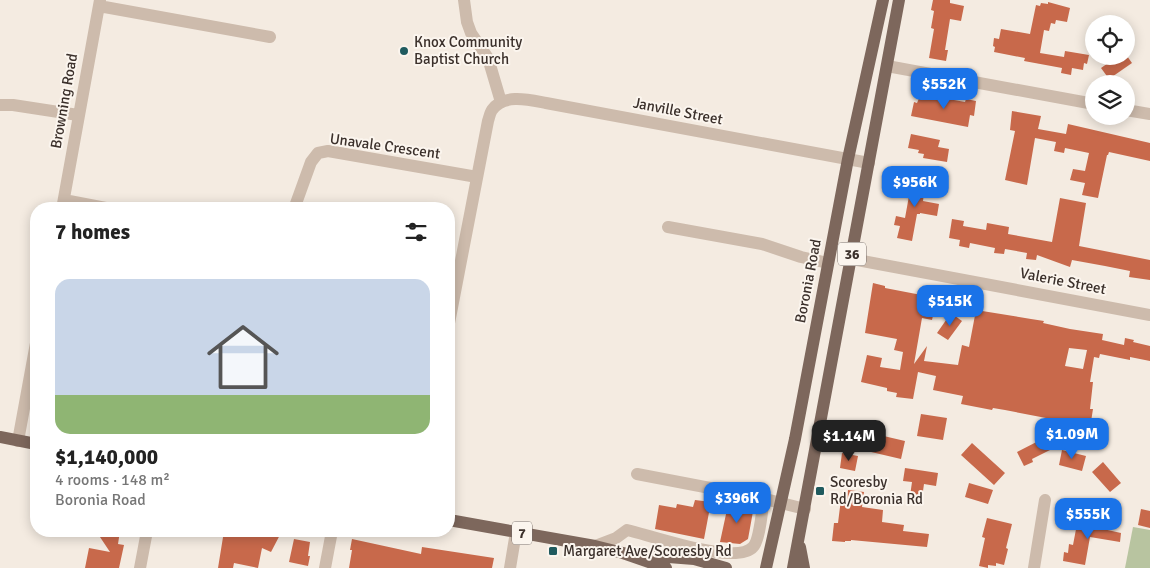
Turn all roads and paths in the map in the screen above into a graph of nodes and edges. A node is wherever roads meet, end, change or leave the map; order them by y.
1 (464, 0) edge
2 (882, 0) edge
3 (899, 0) edge
4 (99, 3) edge
5 (270, 37) dead end
6 (887, 66) junction
7 (501, 102) junction
8 (1085, 102) edge
9 (0, 105) edge
10 (1135, 112) edge
11 (1150, 114) edge
12 (78, 115) junction
13 (848, 159) junction
14 (869, 163) junction
15 (477, 177) junction
16 (63, 202) edge
17 (297, 202) edge
18 (668, 228) dead end
19 (852, 258) junction
20 (828, 263) junction
21 (455, 292) edge
22 (1150, 315) edge
23 (30, 376) edge
24 (0, 437) edge
25 (18, 441) junction
26 (30, 443) edge
27 (637, 474) dead end
28 (764, 498) junction
29 (1045, 500) dead end
30 (781, 503) junction
31 (805, 509) junction
32 (455, 521) edge
33 (516, 532) junction
34 (146, 537) edge
35 (331, 537) edge
36 (799, 539) junction
37 (595, 546) junction
38 (623, 553) junction
39 (140, 568) edge
40 (325, 568) edge
41 (510, 568) edge
42 (666, 568) edge
43 (726, 568) edge
44 (766, 568) edge
45 (793, 568) edge
46 (804, 568) edge
47 (1034, 568) edge

1 - 7 street
2 - 13 main road, Boronia Road / 36
3 - 6 main road, 36
4 - 5 street
4 - 12 street, Browning Road
6 - 8 street
6 - 14 main road, 36
7 - 13 street, Janville Street
7 - 15 street
9 - 12 street
10 - 11 street
12 - 16 street, Browning Road
13 - 14 street, Janville Street
13 - 20 main road, Boronia Road / 36
14 - 19 main road, 36
15 - 17 street, Unavale Crescent
15 - 21 street
18 - 20 street
19 - 22 street, Valerie Street
19 - 31 main road, 36
20 - 30 main road, Boronia Road / 36
23 - 25 street
24 - 25 main road
25 - 26 main road
27 - 28 street
28 - 30 street
28 - 37 street
29 - 47 street
30 - 31 street
30 - 44 main road, Boronia Road / 36
31 - 36 main road, 36
32 - 33 main road, 7
33 - 37 main road, 7
33 - 41 street
34 - 39 street
35 - 40 street
36 - 45 main road, 36
36 - 46 main road
37 - 38 main road, 7
38 - 42 main road, 7
38 - 43 main road, 7

